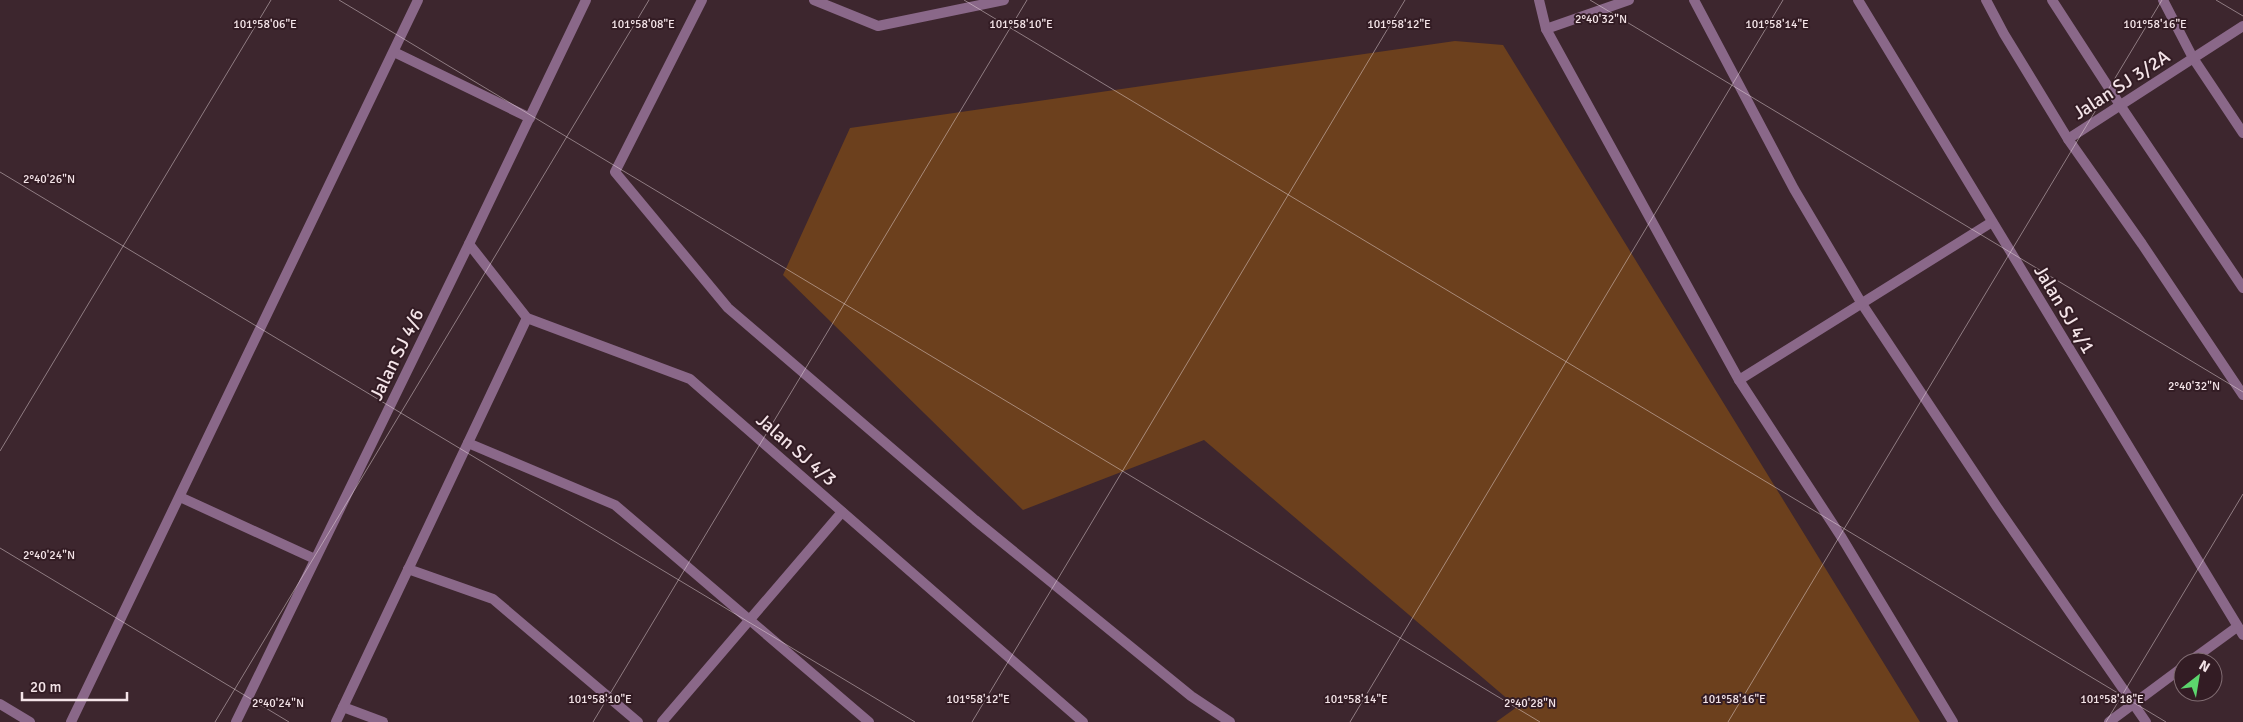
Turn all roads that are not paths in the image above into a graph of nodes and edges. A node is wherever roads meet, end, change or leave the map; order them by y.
1 (418, 0) edge
2 (586, 0) edge
3 (702, 0) edge
4 (814, 0) edge
5 (1004, 0) edge
6 (1539, 0) edge
7 (1629, 0) edge
8 (1694, 0) edge
9 (1858, 0) edge
10 (1986, 0) edge
11 (2052, 0) edge
12 (2163, 0) edge
13 (2243, 26) edge
14 (1546, 29) junction
15 (394, 52) junction
16 (2193, 58) junction
17 (2120, 106) junction
18 (530, 118) junction
19 (2243, 133) edge
20 (2068, 139) junction
21 (1992, 222) junction
22 (469, 244) junction
23 (2243, 288) edge
24 (1862, 304) junction
25 (528, 318) junction
26 (1739, 380) junction
27 (2243, 395) edge
28 (468, 443) junction
29 (180, 497) junction
30 (842, 512) junction
31 (316, 559) junction
32 (408, 570) junction
33 (750, 619) junction
34 (2240, 631) edge
35 (2206, 652) edge
36 (2173, 674) edge
37 (0, 704) edge
38 (2132, 704) junction
39 (343, 707) junction
40 (30, 722) edge
41 (71, 722) edge
42 (236, 722) edge
43 (336, 722) edge
44 (383, 722) edge
45 (638, 722) edge
46 (662, 722) edge
47 (869, 722) edge
48 (1083, 722) edge
49 (1230, 722) edge
50 (1953, 722) edge
51 (2109, 722) edge
52 (2146, 722) edge

1 - 15 street
2 - 18 street, Jalan SJ 4/6
3 - 49 street
4 - 5 street
6 - 14 street
7 - 14 street
8 - 24 street
9 - 21 street, Jalan SJ 4/1
10 - 20 street
11 - 17 street
12 - 16 street
13 - 16 street, Jalan SJ 3/2A
14 - 26 street
15 - 18 street
15 - 29 street
16 - 17 street, Jalan SJ 3/2A
16 - 19 street
17 - 20 street, Jalan SJ 3/2A
17 - 23 street
18 - 22 street, Jalan SJ 4/6
20 - 27 street
21 - 24 street
21 - 34 street, Jalan SJ 4/1
22 - 25 street
22 - 31 street, Jalan SJ 4/6
24 - 26 street
24 - 38 street
25 - 28 street
25 - 30 street, Jalan SJ 4/3
26 - 50 street
28 - 32 street
28 - 33 street
29 - 31 street
29 - 41 street
30 - 33 street
30 - 48 street, Jalan SJ 4/3
31 - 42 street, Jalan SJ 4/6
32 - 39 street
32 - 45 street
33 - 46 street
33 - 47 street
34 - 35 street
36 - 38 street
37 - 40 street
38 - 51 street
38 - 52 street
39 - 43 street
39 - 44 street

